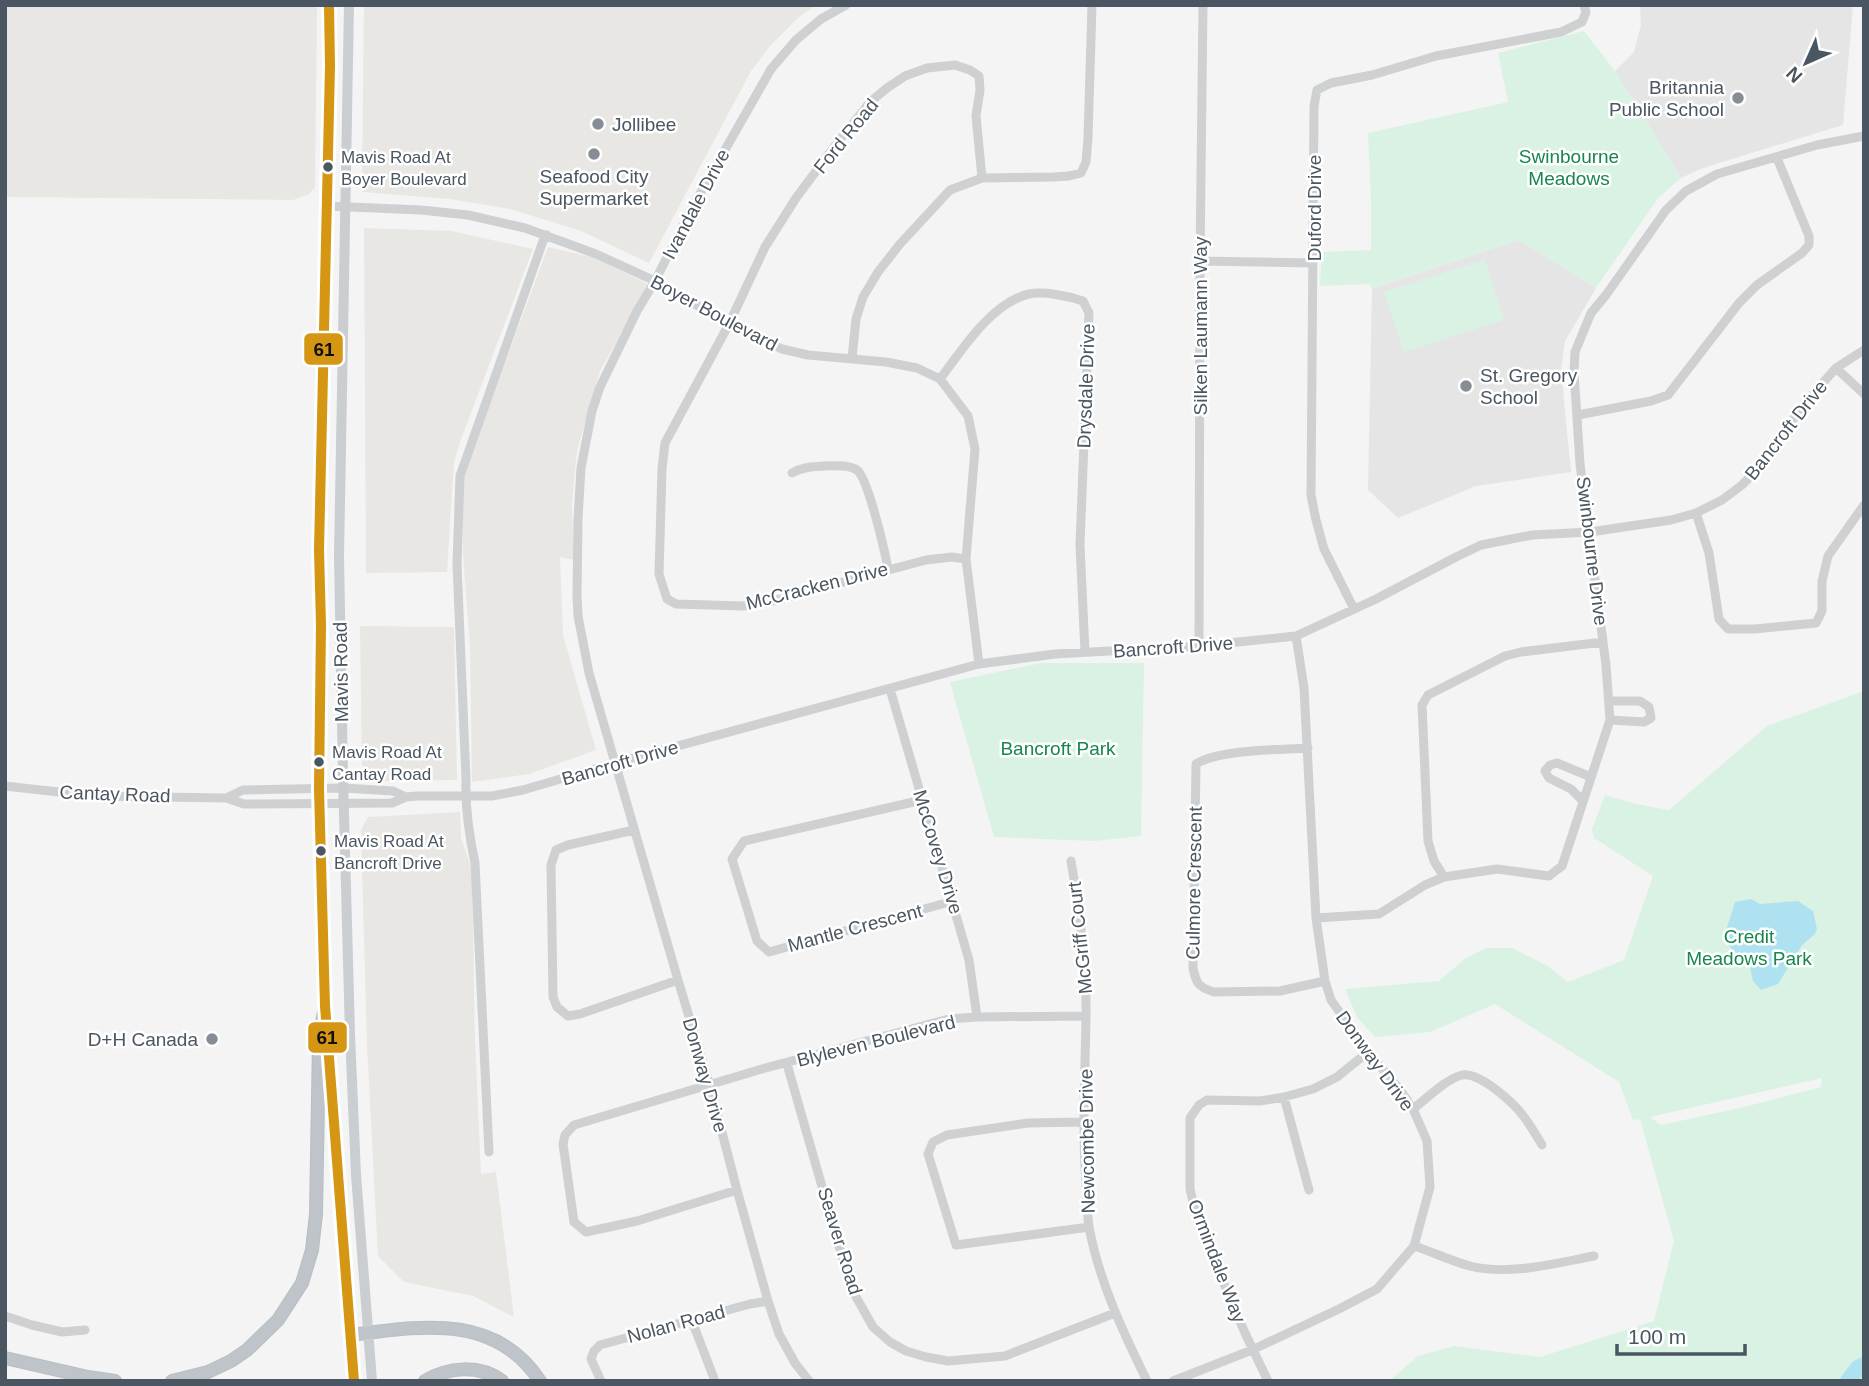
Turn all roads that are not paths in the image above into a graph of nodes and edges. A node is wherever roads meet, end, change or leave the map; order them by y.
1 (329, 5) edge
2 (349, 5) edge
3 (846, 5) edge
4 (1092, 5) edge
5 (1203, 5) edge
6 (1584, 5) edge
7 (1864, 136) edge
8 (1777, 158) junction
9 (982, 178) junction
10 (326, 206) junction
11 (345, 207) junction
12 (547, 235) junction
13 (1200, 261) junction
14 (1313, 263) junction
15 (655, 281) junction
16 (729, 324) junction
17 (1864, 350) edge
18 (852, 358) junction
19 (1836, 368) junction
20 (940, 379) junction
21 (1864, 394) edge
22 (1578, 415) junction
23 (792, 472) dead end
24 (1864, 505) edge
25 (1696, 513) junction
26 (1590, 532) junction
27 (966, 559) junction
28 (888, 569) junction
29 (1354, 610) junction
30 (1296, 636) junction
31 (1603, 642) junction
32 (1199, 646) junction
33 (1086, 652) junction
34 (979, 664) junction
35 (890, 689) junction
36 (1609, 701) junction
37 (1610, 720) junction
38 (1308, 748) junction
39 (615, 763) junction
40 (1591, 777) junction
41 (5, 786) edge
42 (343, 788) junction
43 (318, 789) junction
44 (465, 796) junction
45 (406, 797) junction
46 (226, 798) junction
47 (922, 800) junction
48 (1583, 801) junction
49 (344, 803) junction
50 (319, 804) junction
51 (634, 830) junction
52 (1071, 861) dead end
53 (1444, 877) junction
54 (953, 901) junction
55 (1316, 919) junction
56 (678, 980) junction
57 (1325, 981) junction
58 (326, 1006) junction
59 (1086, 1016) junction
60 (977, 1017) junction
61 (1368, 1052) junction
62 (787, 1063) junction
63 (710, 1086) junction
64 (1284, 1097) junction
65 (1413, 1110) junction
66 (1084, 1122) junction
67 (1542, 1145) dead end
68 (489, 1152) dead end
69 (737, 1190) junction
70 (1308, 1190) dead end
71 (1089, 1227) junction
72 (1414, 1246) junction
73 (1594, 1256) dead end
74 (768, 1301) junction
75 (1115, 1313) junction
76 (5, 1316) edge
77 (692, 1321) junction
78 (85, 1330) dead end
79 (368, 1333) junction
80 (351, 1335) junction
81 (1252, 1350) junction
82 (5, 1358) edge
83 (115, 1381) edge
84 (172, 1381) edge
85 (354, 1381) edge
86 (372, 1381) edge
87 (425, 1381) edge
88 (502, 1381) edge
89 (540, 1381) edge
90 (601, 1381) edge
91 (715, 1381) edge
92 (809, 1381) edge
93 (1147, 1381) edge
94 (1173, 1381) edge
95 (1268, 1381) edge

1 - 10 main road, Mavis Road
2 - 11 main road, Mavis Road
3 - 15 street, Ivandale Drive
4 - 9 street
5 - 13 street, Silken Laumann Way
6 - 14 street, Duford Drive
7 - 8 street, Swinbourne Drive
8 - 22 street, Swinbourne Drive
8 - 22 street
9 - 16 street, Ford Road
9 - 18 street
10 - 11 street, Boyer Boulevard
10 - 43 main road, Mavis Road
11 - 12 street, Boyer Boulevard
11 - 42 main road, Mavis Road
12 - 15 street, Boyer Boulevard
12 - 44 street
13 - 14 street
13 - 32 street, Silken Laumann Way
14 - 29 street, Duford Drive
15 - 16 street, Boyer Boulevard
15 - 39 street, Ivandale Drive
16 - 18 street, Boyer Boulevard
16 - 28 street, McCracken Drive
17 - 19 street, Bancroft Drive
18 - 20 street, Boyer Boulevard
19 - 21 street
19 - 25 street, Bancroft Drive
20 - 27 street
20 - 33 street, Drysdale Drive
22 - 26 street, Swinbourne Drive
23 - 28 street
24 - 25 street
25 - 26 street, Bancroft Drive
26 - 29 street, Bancroft Drive
26 - 31 street, Swinbourne Drive
27 - 28 street, McCracken Drive
27 - 34 street
29 - 30 street, Bancroft Drive
30 - 32 street, Bancroft Drive
30 - 38 street, Donway Drive
31 - 36 street, Swinbourne Drive
31 - 53 street
32 - 33 street, Bancroft Drive
33 - 34 street, Bancroft Drive
34 - 35 street, Bancroft Drive
35 - 39 street, Bancroft Drive
35 - 47 street, McCovey Drive
36 - 37 street, Swinbourne Drive
36 - 37 street
37 - 40 street, Swinbourne Drive
38 - 55 street, Donway Drive
38 - 57 street, Culmore Crescent
39 - 44 street, Bancroft Drive
39 - 51 street, Donway Drive
40 - 48 street, Swinbourne Drive
40 - 48 street
41 - 46 street, Cantay Road
42 - 43 street, Bancroft Drive
42 - 45 street, Bancroft Drive
42 - 49 main road, Mavis Road
43 - 46 street, Cantay Road
43 - 50 main road, Mavis Road
44 - 45 street, Bancroft Drive
44 - 68 street
45 - 49 street, Bancroft Drive
46 - 50 street, Cantay Road
47 - 54 street, McCovey Drive
47 - 54 street, Mantle Crescent
48 - 53 street, Swinbourne Drive
49 - 50 street, Bancroft Drive
49 - 79 main road, Mavis Road
50 - 58 main road, Mavis Road
51 - 56 street, Donway Drive
51 - 56 street
52 - 59 street, McGriff Court
53 - 55 street, Swinbourne Drive
54 - 60 street, McCovey Drive
55 - 57 street, Donway Drive
56 - 63 street, Donway Drive
57 - 61 street, Donway Drive
58 - 80 main road, Mavis Road
58 - 84 highway
59 - 60 street, Blyleven Boulevard
59 - 66 street, Newcombe Drive
60 - 62 street, Blyleven Boulevard
61 - 64 street, Ormindale Way
61 - 65 street, Donway Drive
62 - 63 street, Blyleven Boulevard
62 - 75 street, Seaver Road
63 - 69 street, Donway Drive
63 - 69 street, Blyleven Boulevard
64 - 70 street
64 - 81 street, Ormindale Way
65 - 67 street
65 - 72 street, Donway Drive
66 - 71 street, Newcombe Drive
66 - 71 street
69 - 74 street, Donway Drive
71 - 75 street, Newcombe Drive
72 - 73 street
72 - 81 street, Donway Drive
74 - 77 street, Nolan Road
74 - 92 street, Donway Drive
75 - 93 street, Newcombe Drive
76 - 78 street
77 - 90 street, Nolan Road
77 - 91 street
79 - 80 highway
79 - 86 main road, Mavis Road
79 - 89 highway
80 - 85 main road, Mavis Road
81 - 94 street, Donway Drive
81 - 95 street, Ormindale Way
82 - 83 highway
87 - 88 highway

